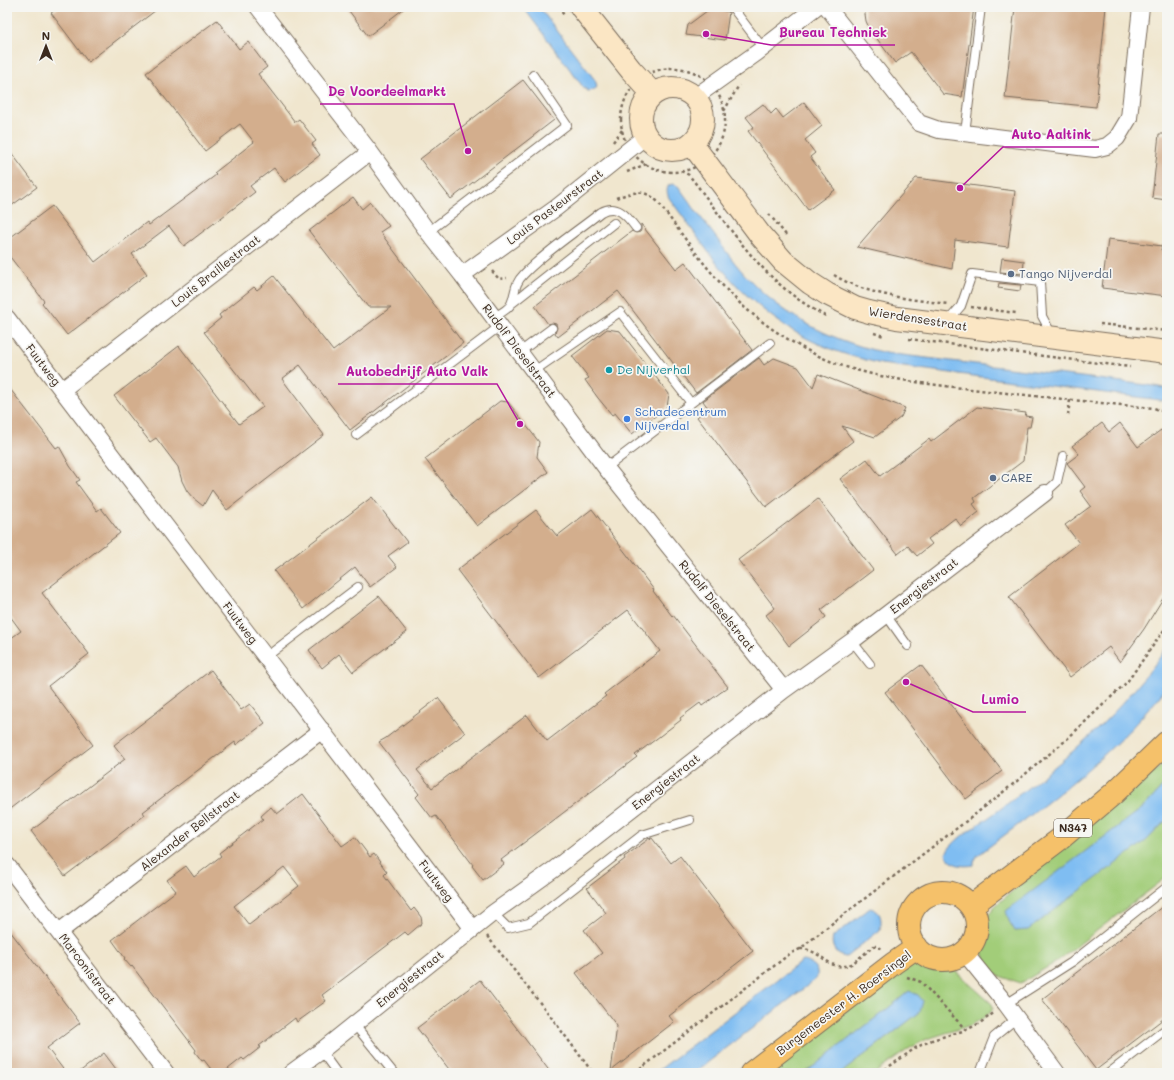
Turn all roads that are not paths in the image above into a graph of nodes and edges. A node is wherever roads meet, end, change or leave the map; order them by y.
1 (258, 7) edge
2 (581, 7) edge
3 (732, 7) edge
4 (816, 7) edge
5 (827, 7) edge
6 (981, 7) edge
7 (1141, 7) edge
8 (763, 48) junction
9 (533, 75) dead end
10 (646, 87) junction
11 (704, 92) junction
12 (965, 133) junction
13 (638, 143) junction
14 (692, 144) junction
15 (370, 152) junction
16 (614, 223) dead end
17 (636, 228) dead end
18 (428, 232) junction
19 (462, 275) junction
20 (511, 304) junction
21 (497, 322) junction
22 (9, 324) edge
23 (946, 324) junction
24 (552, 328) dead end
25 (1053, 337) junction
26 (770, 343) dead end
27 (520, 352) junction
28 (1167, 352) edge
29 (534, 371) junction
30 (62, 390) junction
31 (691, 403) junction
32 (356, 435) dead end
33 (1063, 456) dead end
34 (606, 468) junction
35 (1045, 493) joint
36 (358, 587) dead end
37 (886, 616) junction
38 (852, 641) junction
39 (908, 646) dead end
40 (266, 657) junction
41 (870, 664) dead end
42 (784, 690) junction
43 (322, 730) junction
44 (1167, 742) edge
45 (690, 820) dead end
46 (7, 865) edge
47 (1167, 887) edge
48 (971, 906) junction
49 (493, 913) junction
50 (475, 926) junction
51 (59, 932) junction
52 (917, 947) junction
53 (964, 952) junction
54 (1006, 1004) junction
55 (1016, 1018) junction
56 (354, 1024) junction
57 (1167, 1028) edge
58 (321, 1051) junction
59 (166, 1073) edge
60 (290, 1073) edge
61 (337, 1073) edge
62 (392, 1073) edge
63 (751, 1073) edge
64 (980, 1073) edge
65 (1057, 1073) edge
66 (1109, 1073) edge

1 - 15 street, Rudolf Dieselstraat
2 - 10 street
3 - 8 lane
4 - 8 street
5 - 12 street
6 - 12 lane
7 - 12 street
8 - 11 street
9 - 18 lane
10 - 11 street
10 - 13 street
11 - 14 street
13 - 14 street
13 - 19 street, Louis Pasteurstraat
14 - 23 street, Wierdensestraat
15 - 18 street, Rudolf Dieselstraat
15 - 30 street, Louis Braillestraat
16 - 20 lane
17 - 20 lane
18 - 19 street, Rudolf Dieselstraat
19 - 21 street, Rudolf Dieselstraat
20 - 21 lane
21 - 27 street, Rudolf Dieselstraat
21 - 32 lane
22 - 30 street, Fuutweg
23 - 25 street, Wierdensestraat
23 - 25 lane
24 - 27 lane
25 - 28 street, Wierdensestraat
26 - 31 lane
27 - 29 street, Rudolf Dieselstraat
29 - 31 lane
29 - 34 street, Rudolf Dieselstraat
30 - 40 street, Fuutweg
31 - 34 lane
33 - 35 lane
34 - 42 street, Rudolf Dieselstraat
35 - 37 street, Energiestraat
36 - 40 lane
37 - 38 street, Energiestraat
37 - 39 lane
38 - 41 lane
38 - 42 street, Energiestraat
40 - 43 street, Fuutweg
42 - 49 street, Energiestraat
43 - 50 street, Fuutweg
43 - 51 street, Alexander Bellstraat
44 - 48 main road, N347
45 - 49 lane
46 - 51 street, Marconistraat
47 - 54 lane
48 - 52 main road
48 - 53 main road
49 - 50 street, Energiestraat
50 - 56 street, Energiestraat
51 - 59 street, Marconistraat
52 - 53 main road
52 - 63 main road, Burgemeester H. Boersingel
53 - 54 street
54 - 55 street
55 - 64 lane
55 - 65 street
56 - 58 street, Energiestraat
56 - 62 lane
57 - 66 lane
58 - 60 street, Energiestraat
58 - 61 lane

